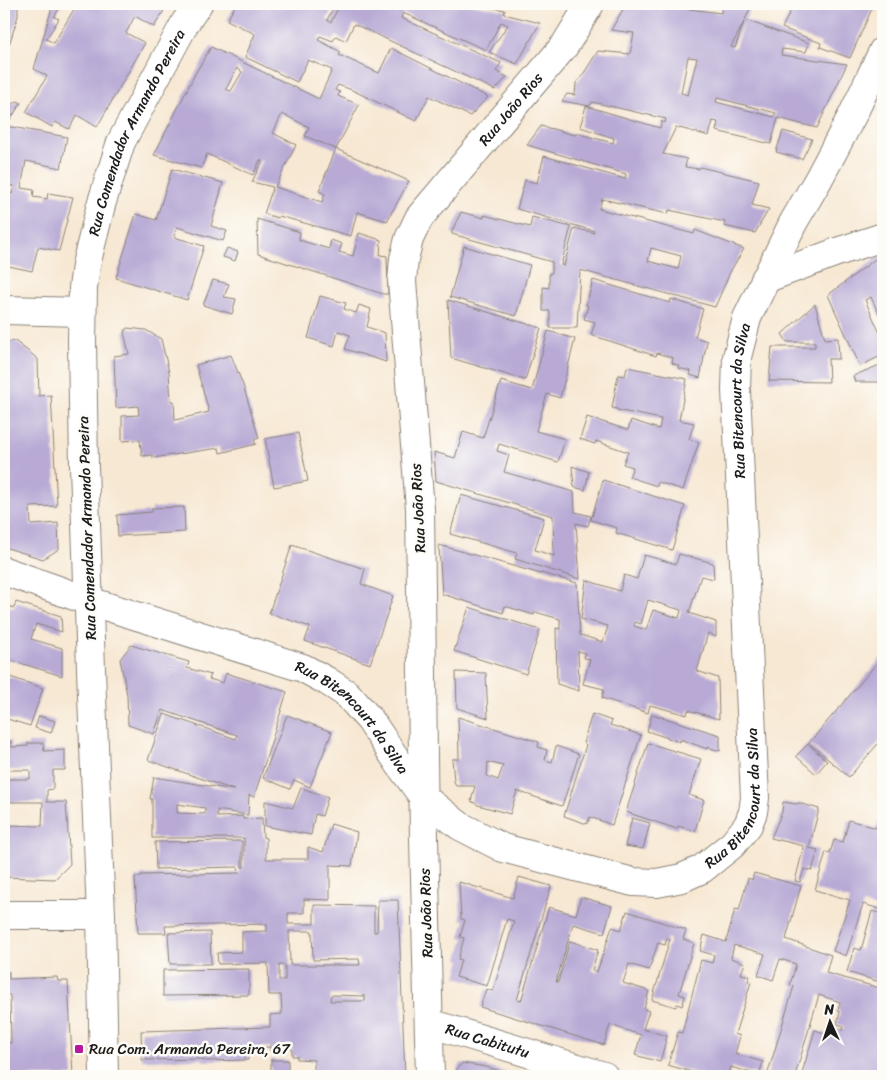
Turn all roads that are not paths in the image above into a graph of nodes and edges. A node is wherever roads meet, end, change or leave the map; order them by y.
1 (198, 4) edge
2 (590, 4) edge
3 (883, 51) edge
4 (883, 237) edge
5 (765, 279) junction
6 (4, 310) edge
7 (82, 312) junction
8 (4, 571) edge
9 (89, 601) junction
10 (424, 798) junction
11 (4, 915) edge
12 (101, 915) junction
13 (429, 1023) junction
14 (104, 1076) edge
15 (430, 1076) edge
16 (604, 1076) edge

1 - 7 street, Rua Comendador Armando Pereira
2 - 10 street, Rua João Rios
3 - 5 street, Rua Bitencourt da Silva
4 - 5 street
5 - 10 street, Rua Bitencourt da Silva
6 - 7 street
7 - 9 street, Rua Comendador Armando Pereira
8 - 9 street, Rua Bitencourt da Silva
9 - 10 street, Rua Bitencourt da Silva
9 - 12 street, Rua Comendador Armando Pereira
10 - 13 street, Rua João Rios
11 - 12 street
12 - 14 street, Rua Comendador Armando Pereira
13 - 15 street, Rua João Rios
13 - 16 street, Rua Cabitutu

